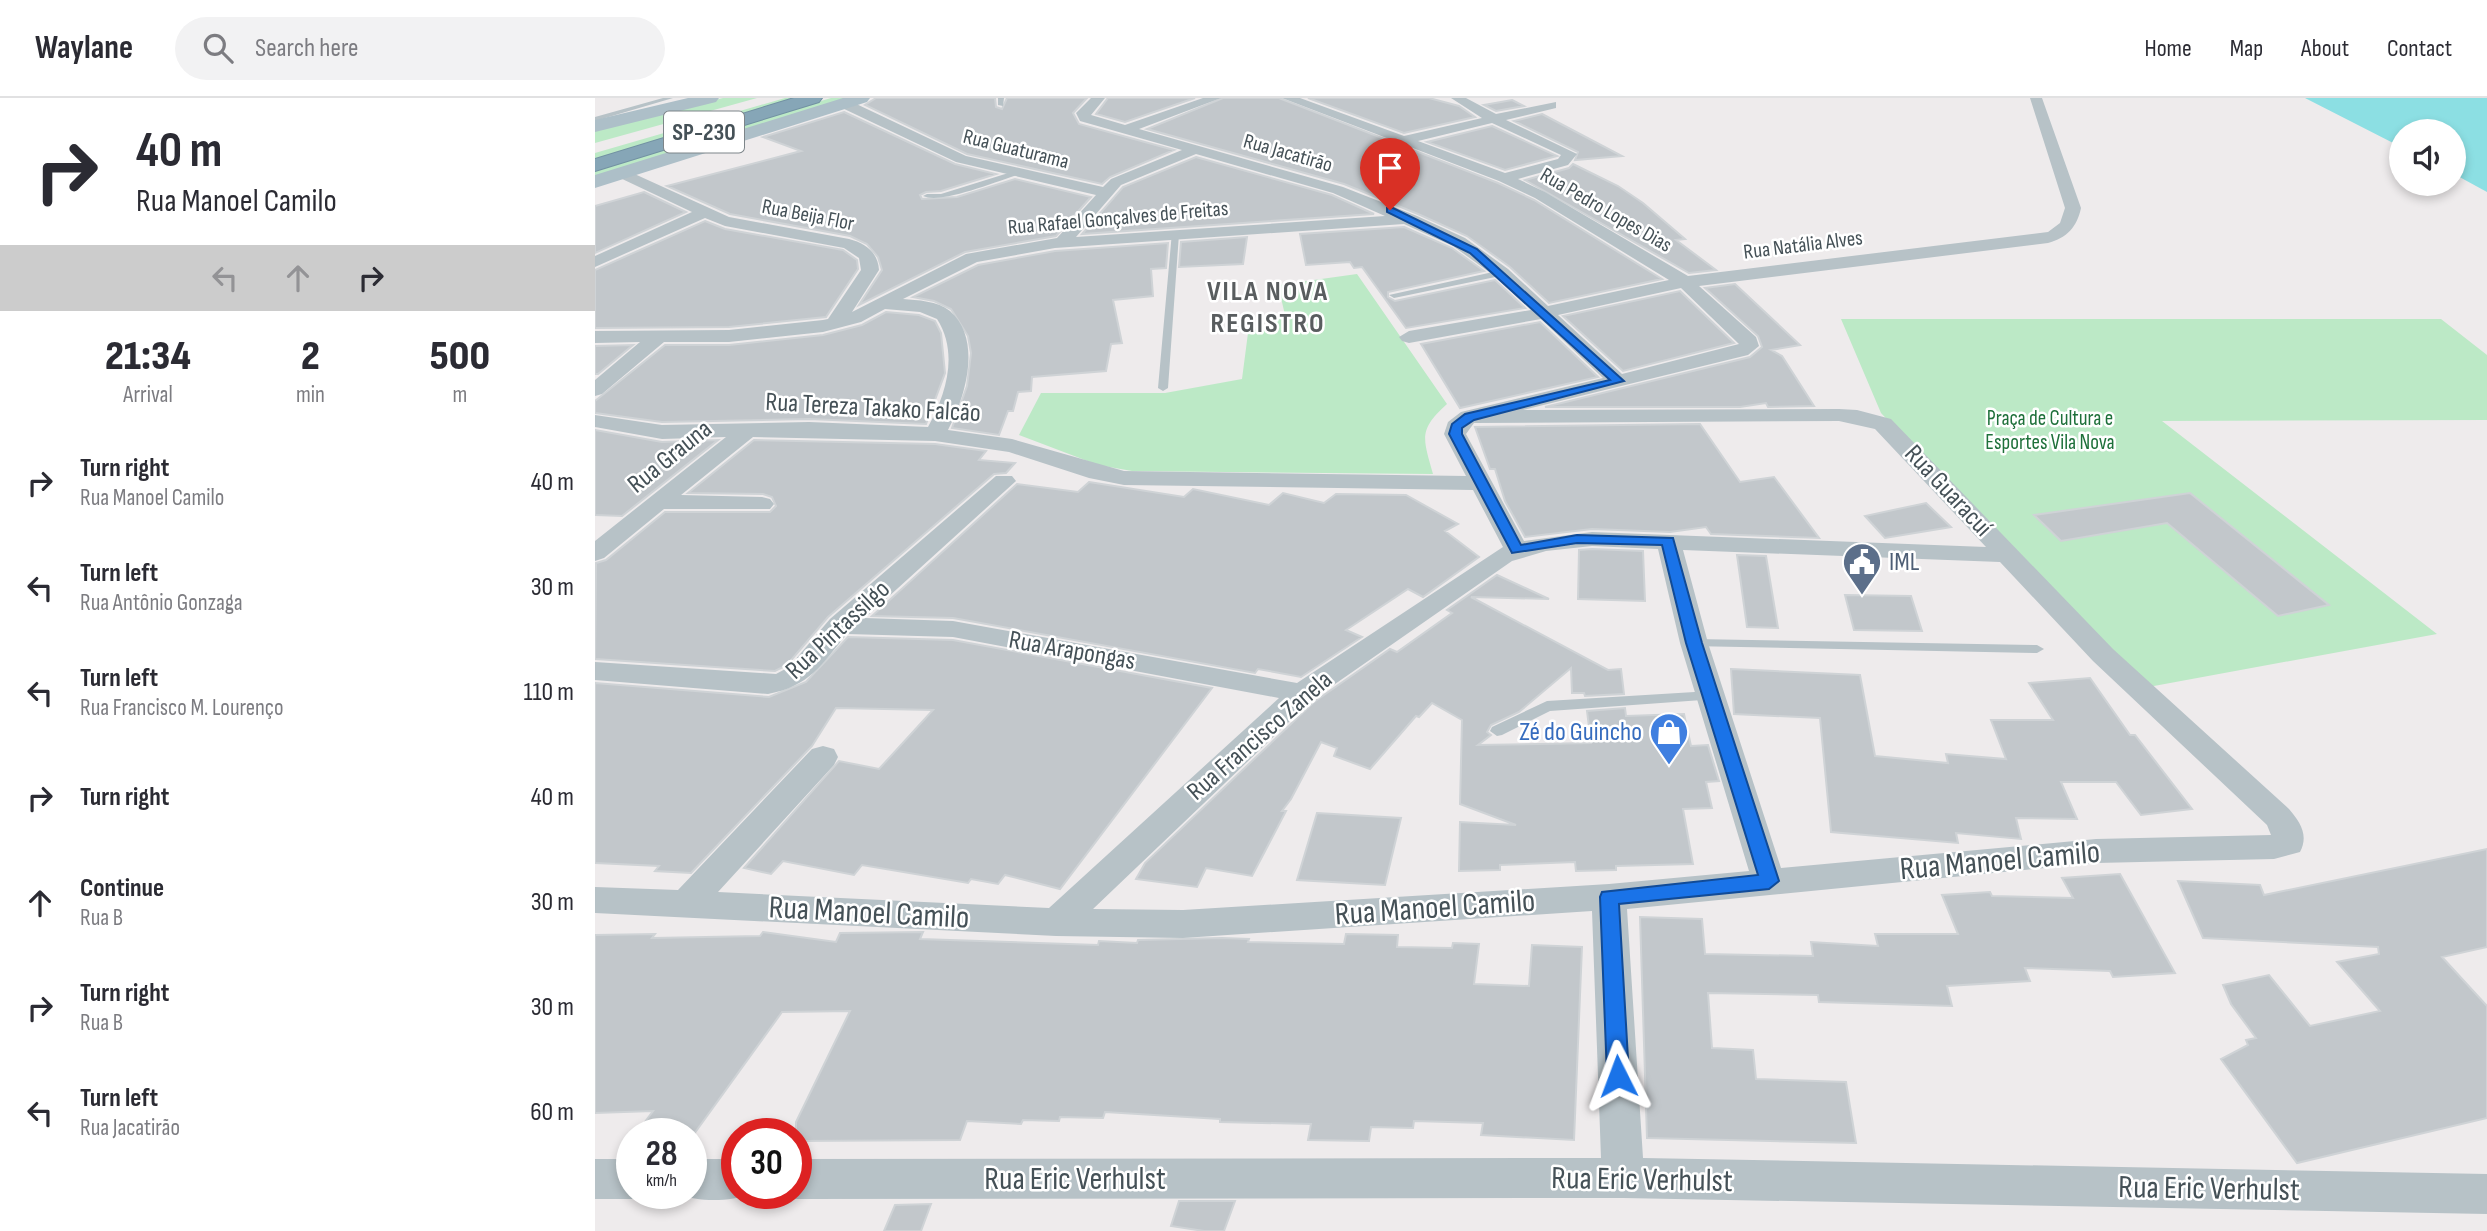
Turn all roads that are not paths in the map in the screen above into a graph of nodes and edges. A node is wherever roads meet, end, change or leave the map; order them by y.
1 (693, 98) edge
2 (710, 98) edge
3 (767, 98) edge
4 (813, 98) edge
5 (1099, 98) edge
6 (1215, 98) edge
7 (1288, 98) edge
8 (1457, 98) edge
9 (2036, 98) edge
10 (853, 101) edge
11 (1546, 101) edge
12 (672, 102) edge
13 (595, 119) edge
14 (1494, 119) junction
15 (595, 127) edge
16 (1129, 128) junction
17 (1401, 141) junction
18 (595, 147) edge
19 (1194, 150) junction
20 (595, 165) edge
21 (1018, 173) junction
22 (623, 174) junction
23 (1504, 178) junction
24 (595, 181) edge
25 (1104, 192) junction
26 (927, 196) dead end
27 (702, 213) junction
28 (1411, 219) junction
29 (1175, 234) junction
30 (1062, 242) junction
31 (595, 262) edge
32 (1502, 273) junction
33 (1685, 282) junction
34 (1394, 295) dead end
35 (882, 303) junction
36 (1543, 313) junction
37 (835, 323) junction
38 (595, 337) edge
39 (1409, 337) dead end
40 (657, 338) junction
41 (1618, 381) junction
42 (1163, 388) dead end
43 (595, 390) edge
44 (1469, 417) junction
45 (595, 421) edge
46 (747, 430) junction
47 (935, 434) junction
48 (1004, 481) dead end
49 (1480, 483) junction
50 (661, 502) junction
51 (762, 504) dead end
52 (1668, 541) junction
53 (1517, 550) junction
54 (595, 553) edge
55 (2008, 555) junction
56 (840, 625) junction
57 (1694, 643) junction
58 (2037, 649) dead end
59 (595, 671) edge
60 (1302, 693) junction
61 (1711, 696) junction
62 (1497, 731) dead end
63 (823, 757) dead end
64 (2274, 848) joint
65 (1769, 881) junction
66 (1609, 897) junction
67 (595, 901) edge
68 (685, 905) junction
69 (1056, 922) junction
70 (1623, 1178) junction
71 (595, 1179) edge
72 (616, 1179) edge
73 (812, 1179) edge
74 (2487, 1195) edge

1 - 12 street
2 - 12 main road
3 - 18 highway, SP-230
4 - 20 highway, SP-230
5 - 16 street, Rua Jacatirão
6 - 16 street
7 - 17 street, Rua Pedro Lopes Dias
8 - 14 street
9 - 33 street, Rua Natália Alves
10 - 21 street, Rua Guaturama
10 - 22 main road
11 - 14 street
12 - 13 lane
12 - 15 main road
14 - 17 street
14 - 23 street
16 - 19 street, Rua Jacatirão
17 - 23 street, Rua Pedro Lopes Dias
19 - 25 street
19 - 28 street, Rua Jacatirão
21 - 25 street, Rua Guaturama
21 - 26 lane
22 - 24 main road
22 - 27 street, Rua Beija Flor
23 - 33 street, Rua Pedro Lopes Dias
25 - 30 street
27 - 31 street
27 - 37 street, Rua Beija Flor
28 - 29 street, Rua Rafael Gonçalves de Freitas
28 - 32 street, Rua Jacatirão
29 - 30 street, Rua Rafael Gonçalves de Freitas
29 - 42 lane
30 - 35 street, Rua Rafael Gonçalves de Freitas
32 - 34 lane
32 - 36 street, Rua Jacatirão
33 - 36 street, Rua Natália Alves
33 - 41 street, Rua Pedro Lopes Dias
35 - 37 street, Rua Rafael Gonçalves de Freitas
35 - 47 street
36 - 39 street, Rua Natália Alves
36 - 41 street, Rua Jacatirão
37 - 40 street, Rua Rafael Gonçalves de Freitas
38 - 40 street, Rua Rafael Gonçalves de Freitas
40 - 43 street
41 - 44 street
44 - 49 street
44 - 55 street, Rua Guaracuí
45 - 46 street, Rua Tereza Takako Falcão
46 - 47 street, Rua Tereza Takako Falcão
46 - 50 street, Rua Grauna
47 - 49 street, Rua Tereza Takako Falcão
48 - 56 street, Rua Pintassilgo
49 - 53 street
50 - 51 street
50 - 54 street, Rua Grauna
52 - 53 street, Rua Francisco Zanela
52 - 55 street, Rua Francisco Zanela
52 - 57 street
53 - 60 street, Rua Francisco Zanela
55 - 64 street, Rua Guaracuí
56 - 59 street, Rua Pintassilgo
56 - 60 street, Rua Arapongas
57 - 58 lane
57 - 61 street
60 - 69 street, Rua Francisco Zanela
61 - 62 lane
61 - 65 street
63 - 68 street
64 - 65 street, Rua Manoel Camilo
65 - 66 street, Rua Manoel Camilo
66 - 69 street, Rua Manoel Camilo
66 - 70 street
67 - 68 street, Rua Manoel Camilo
68 - 69 street, Rua Manoel Camilo
70 - 73 street, Rua Eric Verhulst
70 - 74 street, Rua Eric Verhulst
71 - 72 street

